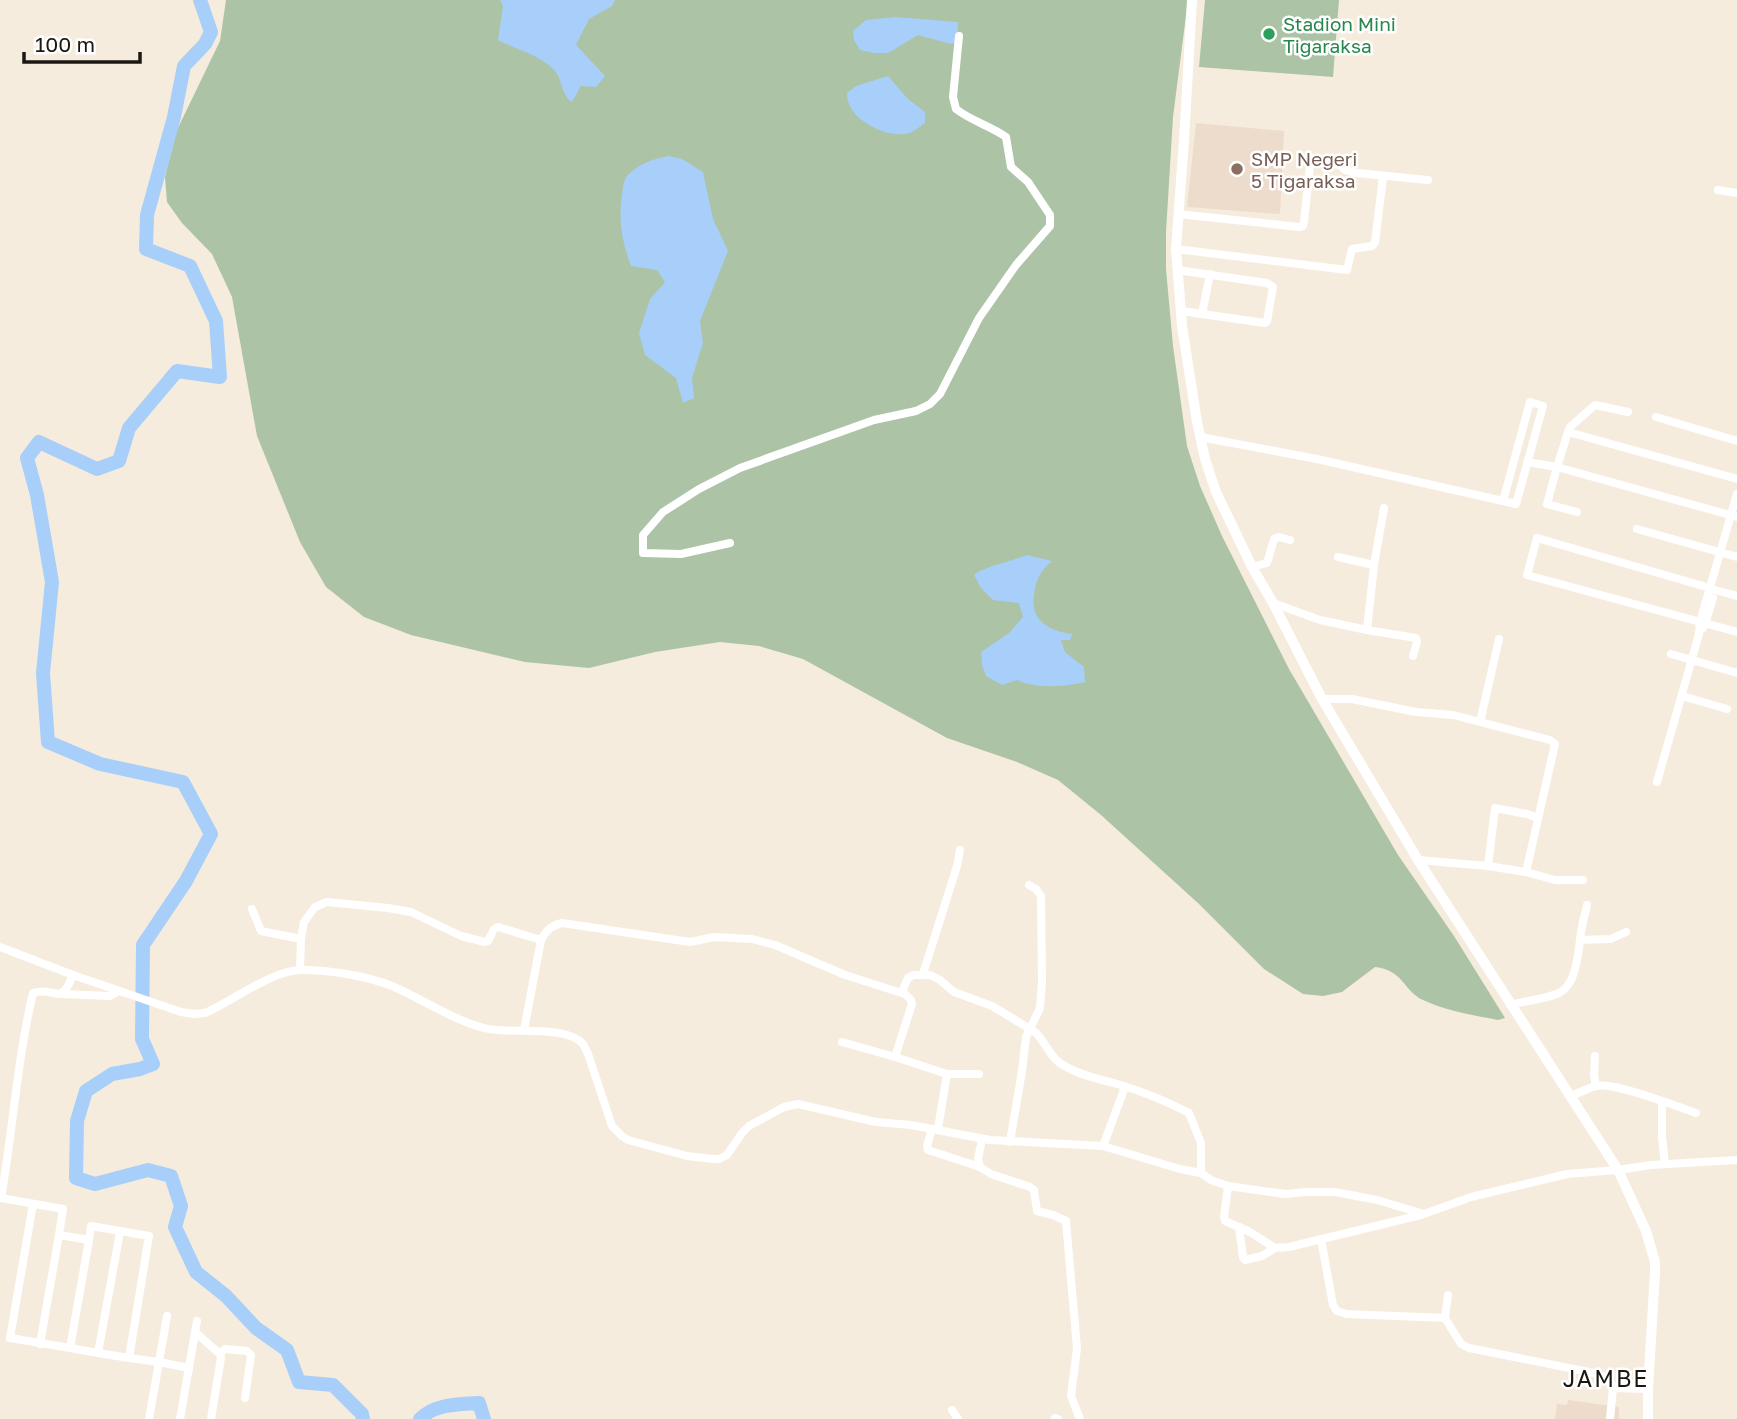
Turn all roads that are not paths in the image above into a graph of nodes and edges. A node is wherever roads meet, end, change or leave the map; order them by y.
1 (1192, 0) edge
2 (959, 36) dead end
3 (1383, 177) junction
4 (1428, 180) dead end
5 (1718, 190) dead end
6 (1737, 193) edge
7 (1178, 214) junction
8 (1176, 249) junction
9 (1177, 270) junction
10 (1210, 274) junction
11 (1181, 311) junction
12 (1202, 314) junction
13 (1628, 412) dead end
14 (1656, 417) dead end
15 (1568, 432) junction
16 (1200, 437) junction
17 (1737, 441) edge
18 (1527, 462) junction
19 (1558, 467) junction
20 (1737, 479) edge
21 (1737, 494) edge
22 (1503, 501) junction
23 (1384, 508) dead end
24 (1577, 512) dead end
25 (1735, 515) edge
26 (1637, 529) dead end
27 (1290, 540) dead end
28 (730, 543) dead end
29 (1723, 553) junction
30 (1338, 556) dead end
31 (1737, 557) edge
32 (1374, 565) junction
33 (1252, 567) junction
34 (1712, 589) junction
35 (1737, 596) edge
36 (1272, 603) junction
37 (1703, 623) junction
38 (1367, 630) junction
39 (1737, 632) edge
40 (1499, 639) dead end
41 (1671, 654) dead end
42 (1413, 656) dead end
43 (1692, 660) junction
44 (1737, 673) edge
45 (1682, 696) junction
46 (1322, 699) junction
47 (1727, 709) dead end
48 (1480, 722) junction
49 (1657, 782) dead end
50 (1538, 818) junction
51 (960, 850) dead end
52 (1418, 860) junction
53 (1488, 866) junction
54 (1526, 872) junction
55 (1583, 880) dead end
56 (1028, 885) dead end
57 (1587, 905) dead end
58 (252, 909) dead end
59 (1626, 932) dead end
60 (301, 939) junction
61 (541, 940) junction
62 (1580, 940) junction
63 (0, 947) edge
64 (300, 970) junction
65 (923, 974) junction
66 (73, 975) junction
67 (119, 991) junction
68 (902, 992) junction
69 (62, 994) junction
70 (1510, 1005) junction
71 (1030, 1029) junction
72 (524, 1030) junction
73 (842, 1042) dead end
74 (1595, 1056) dead end
75 (895, 1057) junction
76 (947, 1074) junction
77 (979, 1074) dead end
78 (1596, 1086) junction
79 (1125, 1087) junction
80 (1571, 1096) junction
81 (1662, 1101) junction
82 (1696, 1113) dead end
83 (935, 1129) junction
84 (982, 1139) junction
85 (1010, 1142) junction
86 (1103, 1146) junction
87 (4, 1154) edge
88 (1737, 1160) edge
89 (1665, 1164) junction
90 (980, 1167) junction
91 (1618, 1170) junction
92 (1200, 1173) junction
93 (1228, 1185) junction
94 (0, 1200) edge
95 (33, 1204) junction
96 (1424, 1214) junction
97 (1239, 1227) junction
98 (120, 1232) junction
99 (59, 1235) junction
100 (1321, 1239) junction
101 (89, 1240) junction
102 (1275, 1248) junction
103 (1448, 1295) dead end
104 (167, 1316) dead end
105 (1445, 1318) junction
106 (197, 1321) dead end
107 (195, 1332) junction
108 (40, 1344) junction
109 (70, 1348) junction
110 (98, 1353) junction
111 (220, 1354) junction
112 (129, 1358) junction
113 (159, 1362) junction
114 (189, 1368) junction
115 (1613, 1388) junction
116 (1648, 1389) junction
117 (245, 1398) dead end
118 (951, 1410) dead end
119 (149, 1419) edge
120 (180, 1419) edge
121 (211, 1419) edge
122 (958, 1419) edge
123 (1080, 1419) edge
124 (1610, 1419) edge
125 (1648, 1419) edge

1 - 7 street
2 - 28 street
3 - 4 street
3 - 7 street
3 - 8 street
5 - 6 street
7 - 8 street
8 - 9 street
9 - 10 street
9 - 11 street
10 - 12 street
10 - 12 street
11 - 12 street
11 - 16 street
13 - 15 street
14 - 17 street
15 - 19 street
15 - 20 street
16 - 22 street
16 - 33 street
18 - 19 street
18 - 22 street
18 - 22 street
19 - 24 street
19 - 25 street
21 - 25 street
23 - 32 street
25 - 29 street
26 - 29 street
27 - 33 street
29 - 31 street
29 - 34 street
30 - 32 street
32 - 38 street
33 - 36 street
34 - 35 street
34 - 37 street
34 - 37 street
36 - 38 street
36 - 46 street
37 - 39 street
37 - 43 street
38 - 42 street
40 - 48 street
41 - 43 street
43 - 44 street
43 - 45 street
45 - 47 street
45 - 49 street
46 - 48 street
46 - 52 street
48 - 50 street
50 - 53 street
50 - 54 street
51 - 65 street
52 - 53 street
52 - 70 street
53 - 54 street
54 - 55 street
56 - 71 street
57 - 62 street
58 - 60 street
59 - 62 street
60 - 61 street
60 - 64 street
61 - 68 street
61 - 72 street
62 - 70 street
63 - 66 street
64 - 67 street
64 - 72 street
65 - 68 street
65 - 71 street
66 - 67 street
66 - 69 street
67 - 69 street
68 - 75 street
69 - 87 street
70 - 80 street
71 - 79 street
71 - 85 street
72 - 83 street
73 - 75 street
74 - 78 street
75 - 76 street
76 - 77 street
76 - 83 street
78 - 80 street
78 - 81 street
79 - 86 street
79 - 92 street
80 - 91 street
81 - 82 street
81 - 89 street
83 - 84 street
83 - 90 street
84 - 85 street
84 - 90 street
85 - 86 street
86 - 92 street
87 - 94 street
88 - 89 street
89 - 91 street
90 - 123 street
91 - 96 street
91 - 116 street
92 - 93 street
93 - 96 street
93 - 97 street
94 - 95 street
95 - 99 street
95 - 108 street
96 - 100 street
97 - 102 street
97 - 102 street
98 - 101 street
98 - 110 street
98 - 112 street
99 - 101 street
99 - 108 street
100 - 102 street
100 - 105 street
101 - 109 street
103 - 105 street
104 - 113 street
105 - 115 street
106 - 107 street
107 - 111 street
107 - 114 street
108 - 109 street
109 - 110 street
110 - 112 street
111 - 117 street
111 - 121 street
112 - 113 street
113 - 114 street
113 - 119 street
114 - 120 street
115 - 116 street
115 - 124 street
116 - 125 street
118 - 122 street

